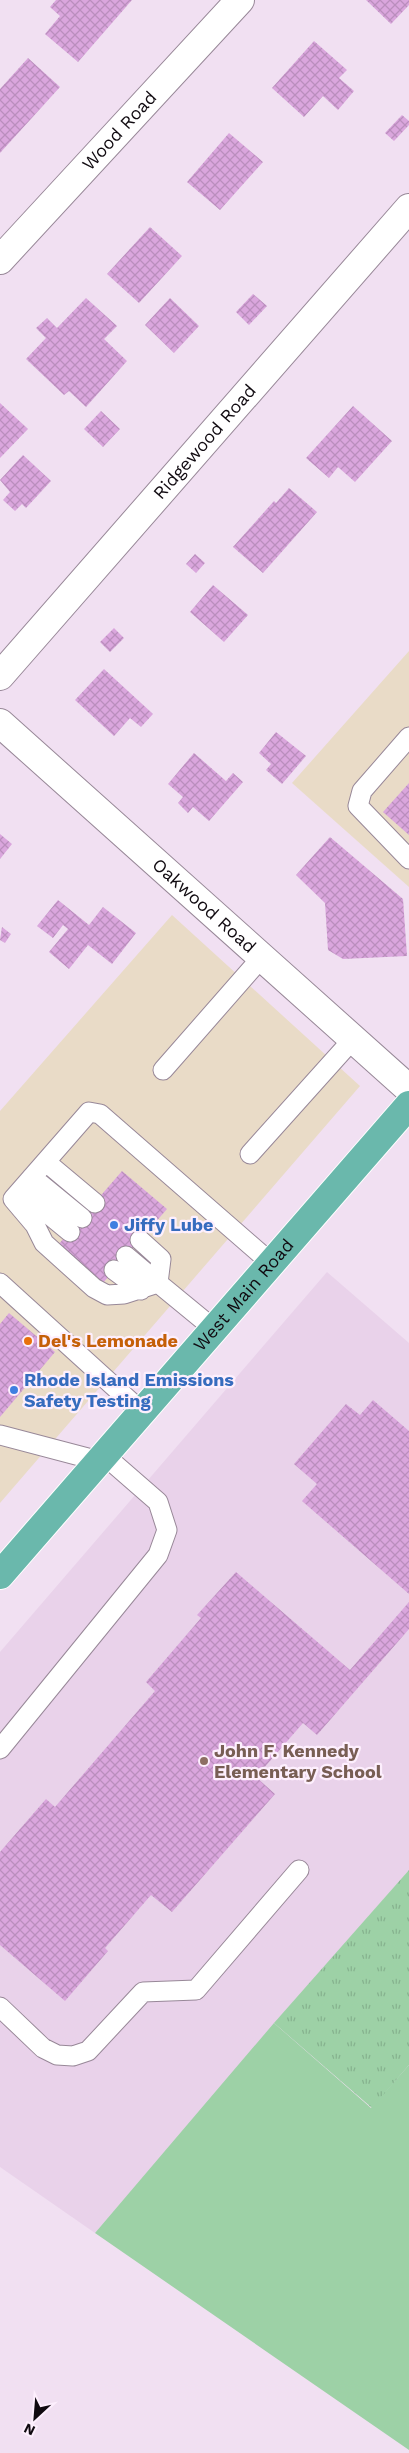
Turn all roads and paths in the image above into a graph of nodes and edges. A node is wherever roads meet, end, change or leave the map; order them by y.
1 (240, 0) edge
2 (409, 208) edge
3 (0, 260) edge
4 (0, 676) edge
5 (0, 723) edge
6 (409, 737) edge
7 (409, 859) edge
8 (262, 957) junction
9 (354, 1038) junction
10 (163, 1070) dead end
11 (409, 1089) edge
12 (409, 1105) edge
13 (250, 1154) dead end
14 (46, 1162) junction
15 (26, 1184) junction
16 (95, 1202) dead end
17 (76, 1225) dead end
18 (140, 1240) dead end
19 (271, 1263) junction
20 (0, 1282) edge
21 (158, 1283) junction
22 (141, 1290) junction
23 (214, 1329) junction
24 (142, 1412) junction
25 (0, 1434) edge
26 (101, 1458) junction
27 (0, 1575) edge
28 (0, 1749) edge
29 (299, 1870) dead end
30 (0, 2007) edge

1 - 3 street, Wood Road
2 - 4 street, Ridgewood Road
5 - 8 street, Oakwood Road
6 - 7 lane
8 - 9 street, Oakwood Road
8 - 10 lane
9 - 11 street, Oakwood Road
9 - 13 lane
12 - 19 highway, West Main Road
14 - 15 lane
14 - 16 lane
14 - 19 lane
15 - 17 lane
15 - 22 lane
18 - 21 lane
19 - 23 highway, West Main Road
20 - 24 lane
21 - 22 lane
21 - 22 lane
21 - 23 lane
23 - 24 highway, West Main Road
24 - 26 highway, West Main Road
25 - 26 lane
26 - 27 highway, West Main Road
26 - 28 lane
29 - 30 lane

